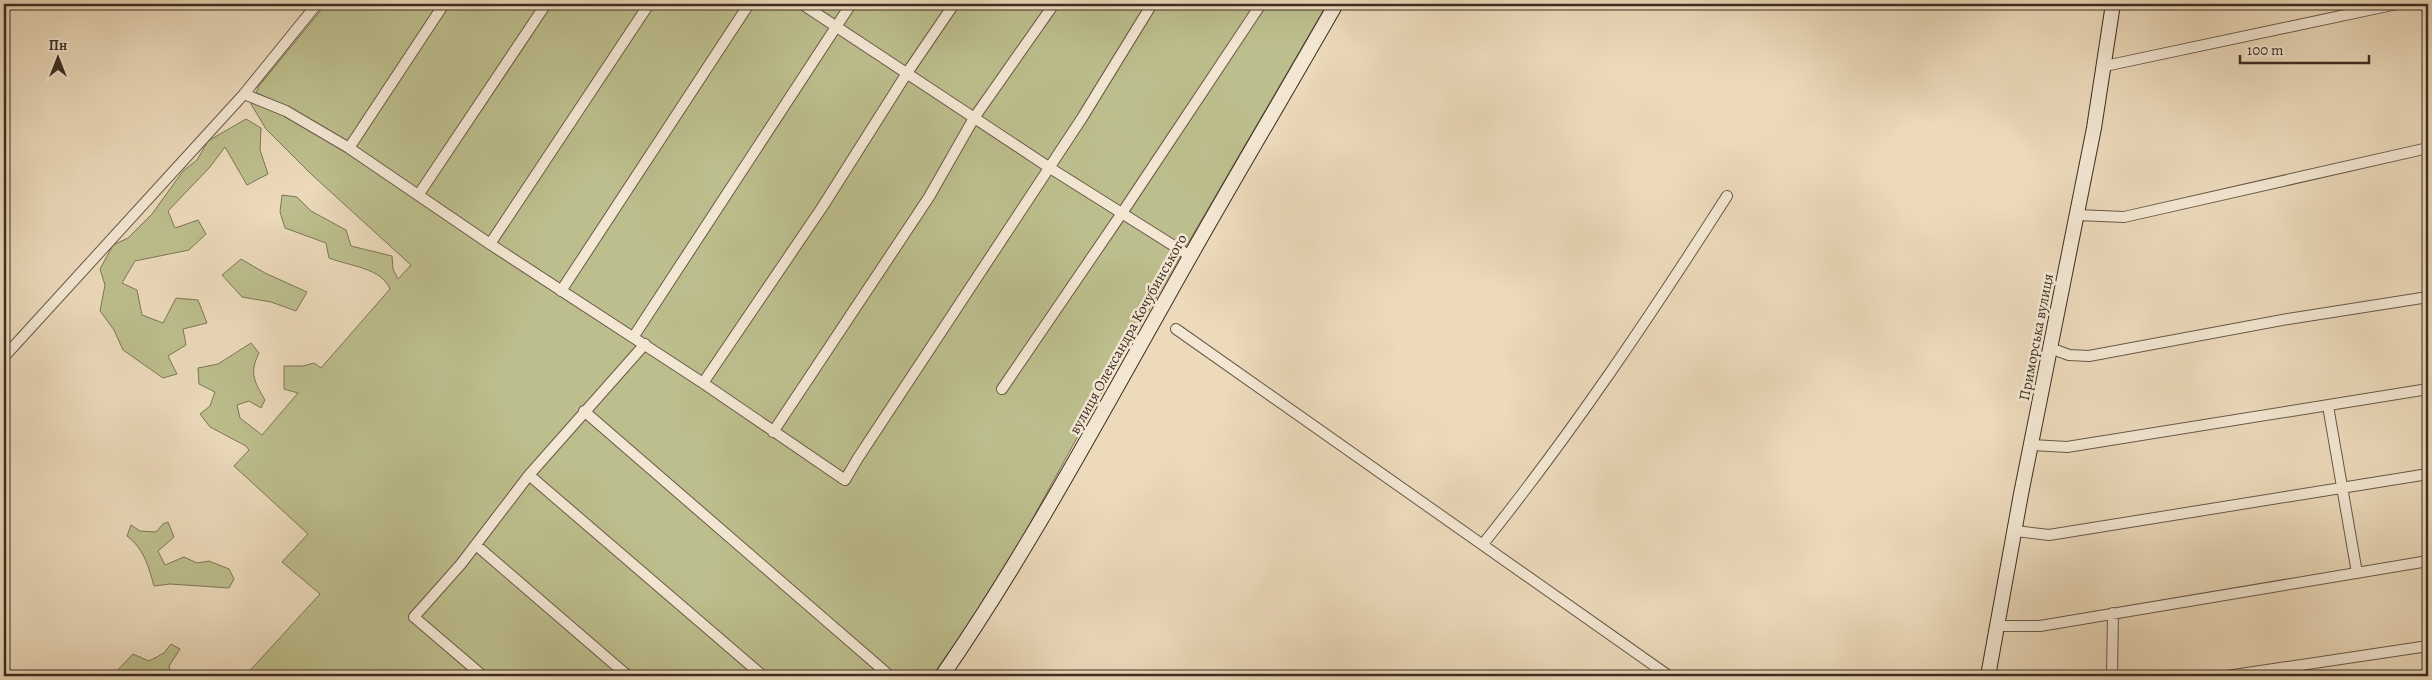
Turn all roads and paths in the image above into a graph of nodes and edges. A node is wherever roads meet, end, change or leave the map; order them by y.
1 (317, 4) edge
2 (444, 4) edge
3 (546, 4) edge
4 (649, 4) edge
5 (749, 4) edge
6 (802, 4) edge
7 (851, 4) edge
8 (954, 4) edge
9 (1054, 4) edge
10 (1152, 4) edge
11 (1261, 4) edge
12 (1336, 4) edge
13 (2113, 4) edge
14 (2397, 4) edge
15 (836, 26) junction
16 (2105, 66) junction
17 (907, 73) junction
18 (244, 94) junction
19 (974, 118) junction
20 (349, 148) junction
21 (2428, 148) edge
22 (1050, 168) junction
23 (419, 194) junction
24 (1727, 196) dead end
25 (1122, 214) junction
26 (2077, 215) junction
27 (490, 244) junction
28 (1190, 256) junction
29 (561, 291) junction
30 (2428, 297) edge
31 (1176, 329) dead end
32 (634, 336) junction
33 (644, 344) junction
34 (2050, 348) junction
35 (4, 357) edge
36 (704, 383) junction
37 (1002, 389) dead end
38 (2428, 389) edge
39 (2328, 406) junction
40 (584, 411) junction
41 (773, 432) junction
42 (2032, 445) junction
43 (2428, 474) edge
44 (529, 475) junction
45 (2340, 488) junction
46 (2016, 531) junction
47 (1483, 544) junction
48 (476, 545) junction
49 (2428, 561) edge
50 (2357, 573) junction
51 (2114, 613) junction
52 (1997, 626) junction
53 (2428, 646) edge
54 (483, 676) edge
55 (628, 676) edge
56 (763, 676) edge
57 (890, 676) edge
58 (942, 676) edge
59 (1669, 676) edge
60 (1988, 676) edge
61 (2112, 676) edge
62 (2228, 676) edge

1 - 18 street
2 - 20 street
3 - 23 street
4 - 27 street
5 - 29 street
6 - 15 street
7 - 15 street
8 - 17 street
9 - 19 street
10 - 22 street
11 - 25 street
12 - 28 street, вулиця Олександра Кочубинського
13 - 16 street, Приморська вулиця
14 - 16 street
15 - 17 street
15 - 32 street
16 - 26 street, Приморська вулиця
17 - 19 street
17 - 36 street
18 - 20 street
18 - 35 street
19 - 22 street
19 - 41 street
20 - 23 street
21 - 26 street
22 - 25 street
22 - 41 street
23 - 27 street
24 - 47 street
25 - 28 street
25 - 37 street
26 - 34 street, Приморська вулиця
27 - 29 street
28 - 58 street, вулиця Олександра Кочубинського
29 - 32 street
30 - 34 street
31 - 47 street
32 - 33 street
33 - 36 street
33 - 40 street
34 - 42 street, Приморська вулиця
36 - 41 street
38 - 39 street
39 - 42 street
39 - 45 street
40 - 44 street
40 - 57 street
42 - 46 street, Приморська вулиця
43 - 45 street
44 - 48 street
44 - 56 street
45 - 46 street
45 - 50 street
46 - 52 street, Приморська вулиця
47 - 59 street
48 - 54 street
48 - 55 street
49 - 50 street
50 - 51 street
51 - 52 street
51 - 61 street
52 - 60 street, Приморська вулиця
53 - 62 street

